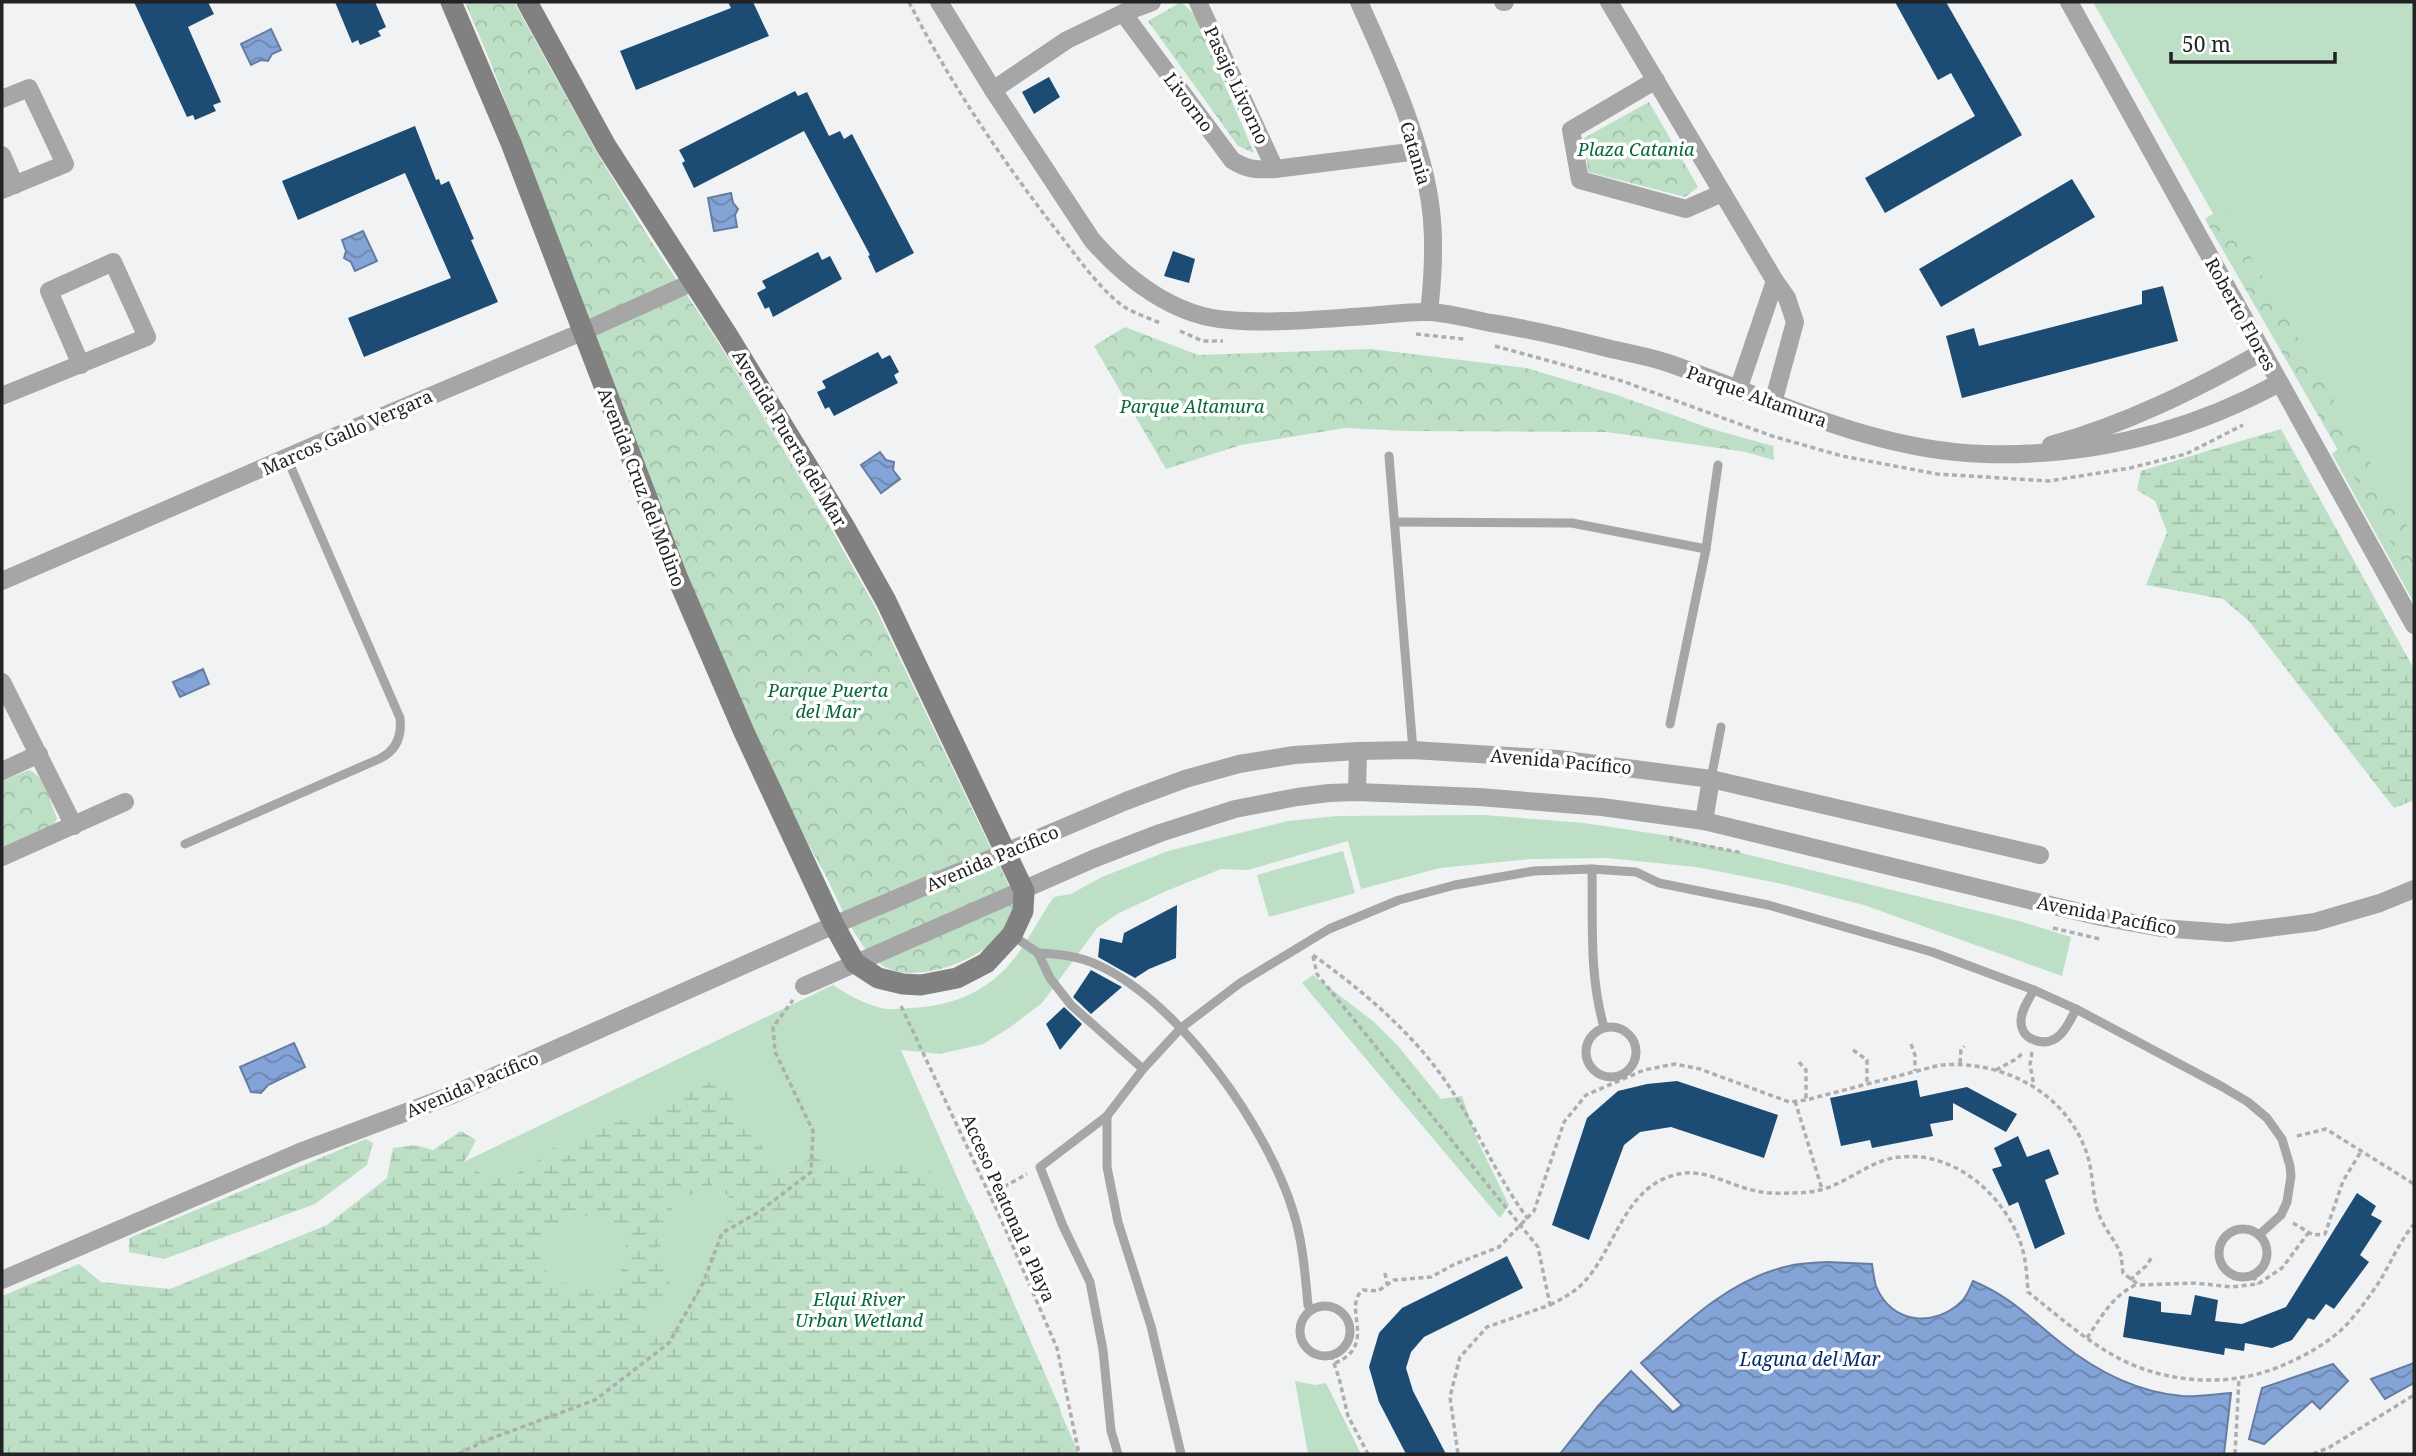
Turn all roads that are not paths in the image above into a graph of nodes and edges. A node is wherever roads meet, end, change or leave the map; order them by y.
1 (451, 2) edge
2 (527, 2) edge
3 (939, 2) edge
4 (1152, 2) edge
5 (1198, 2) edge
6 (1359, 2) edge
7 (1609, 2) edge
8 (2069, 2) edge
9 (1122, 13) junction
10 (1656, 80) junction
11 (993, 90) junction
12 (2, 99) edge
13 (1418, 151) junction
14 (2, 155) edge
15 (1275, 169) junction
16 (8, 187) edge
17 (1722, 193) junction
18 (1775, 281) junction
19 (693, 282) junction
20 (1429, 312) junction
21 (582, 332) junction
22 (2262, 352) junction
23 (82, 365) junction
24 (2279, 383) junction
25 (1738, 390) junction
26 (2, 396) edge
27 (1773, 403) junction
28 (2021, 454) junction
29 (1389, 456) dead end
30 (287, 458) junction
31 (1718, 465) dead end
32 (1396, 522) junction
33 (1706, 549) junction
34 (2, 581) edge
35 (2414, 625) edge
36 (2, 682) edge
37 (1670, 724) dead end
38 (1721, 727) dead end
39 (1413, 750) junction
40 (1358, 751) junction
41 (39, 754) junction
42 (2, 771) edge
43 (1711, 779) junction
44 (1357, 792) junction
45 (125, 802) dead end
46 (1704, 821) junction
47 (74, 826) junction
48 (185, 844) dead end
49 (1005, 853) junction
50 (2040, 855) dead end
51 (2, 856) edge
52 (1591, 869) junction
53 (2414, 889) edge
54 (1024, 891) junction
55 (834, 925) junction
56 (1012, 935) junction
57 (1038, 953) junction
58 (855, 963) junction
59 (804, 986) road end
60 (2034, 990) junction
61 (2076, 1009) junction
62 (1604, 1027) junction
63 (1181, 1028) junction
64 (1143, 1069) junction
65 (1107, 1116) junction
66 (2259, 1235) junction
67 (2, 1280) edge
68 (1311, 1309) junction
69 (1118, 1454) edge
70 (1181, 1454) edge

1 - 21 street, Avenida Cruz del Molino
2 - 19 street, Avenida Puerta del Mar
3 - 11 street, Parque Altamura
4 - 9 street
5 - 15 street, Pasaje Livorno
6 - 13 street, Catania
7 - 10 street
8 - 22 street, Roberto Flores
9 - 11 street
9 - 15 street, Livorno
10 - 17 street
10 - 17 street
11 - 20 street, Parque Altamura
12 - 16 street
13 - 15 street, Livorno
13 - 20 street, Catania
14 - 16 street
17 - 18 street
18 - 25 street
18 - 27 street
19 - 21 street, Marcos Gallo Vergara
19 - 49 street, Avenida Puerta del Mar
20 - 25 street, Parque Altamura
21 - 30 street, Marcos Gallo Vergara
21 - 55 street, Avenida Cruz del Molino
22 - 24 street, Roberto Flores
22 - 28 street, Parque Altamura
23 - 23 street
23 - 26 street
24 - 28 street, Parque Altamura
24 - 35 street, Roberto Flores
25 - 27 street, Parque Altamura
27 - 28 street, Parque Altamura
29 - 32 lane
30 - 34 street, Marcos Gallo Vergara
30 - 48 lane
31 - 33 lane
32 - 33 lane
32 - 39 lane
33 - 37 lane
36 - 41 street
38 - 43 lane
39 - 40 street, Avenida Pacífico
39 - 43 street, Avenida Pacífico
40 - 44 street
40 - 49 street, Avenida Pacífico
41 - 42 street
41 - 47 street
43 - 46 street
43 - 50 street, Avenida Pacífico
44 - 46 street, Avenida Pacífico
44 - 54 street, Avenida Pacífico
45 - 47 street
46 - 53 street, Avenida Pacífico
47 - 51 street
49 - 54 street, Avenida Puerta del Mar
49 - 55 street, Avenida Pacífico
52 - 60 lane
52 - 62 lane
52 - 63 lane
54 - 56 street
54 - 58 street, Avenida Pacífico
55 - 58 street, Avenida Cruz del Molino
55 - 67 street, Avenida Pacífico
56 - 57 lane
56 - 58 street
57 - 63 lane
57 - 64 lane
58 - 59 street, Avenida Pacífico
60 - 61 lane
60 - 61 lane
61 - 66 lane
62 - 62 lane
63 - 64 lane
63 - 68 lane
64 - 65 lane
65 - 69 lane
65 - 70 lane
66 - 66 lane
68 - 68 lane

